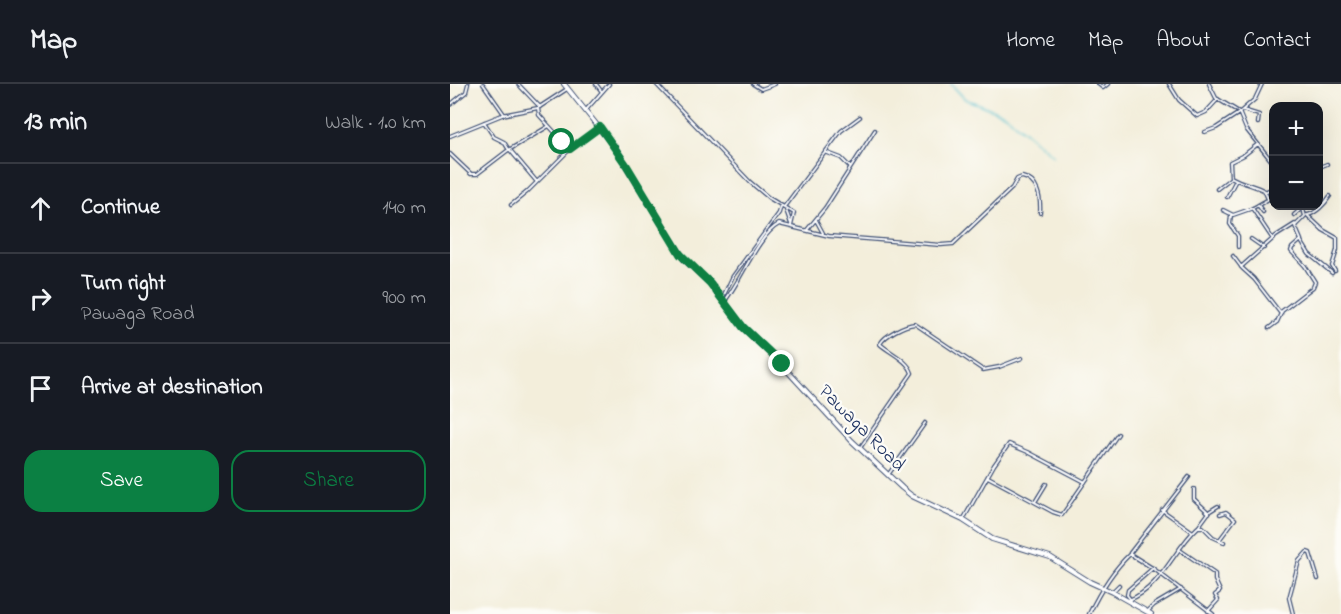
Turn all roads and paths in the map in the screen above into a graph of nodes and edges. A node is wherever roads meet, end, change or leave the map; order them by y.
1 (468, 84) edge
2 (483, 84) edge
3 (518, 84) edge
4 (596, 84) edge
5 (609, 84) edge
6 (656, 84) edge
7 (661, 84) edge
8 (753, 84) edge
9 (775, 84) edge
10 (1098, 84) edge
11 (1108, 84) edge
12 (1169, 84) edge
13 (1209, 84) edge
14 (1255, 84) edge
15 (1262, 84) edge
16 (567, 86) edge
17 (1259, 90) junction
18 (602, 92) junction
19 (1218, 99) junction
20 (450, 105) edge
21 (539, 108) junction
22 (586, 110) junction
23 (1240, 112) junction
24 (504, 115) junction
25 (860, 117) dead end
26 (484, 122) junction
27 (1258, 123) dead end
28 (549, 126) junction
29 (600, 127) junction
30 (874, 130) dead end
31 (1205, 132) dead end
32 (450, 136) edge
33 (1258, 144) junction
34 (570, 149) junction
35 (509, 150) junction
36 (825, 152) junction
37 (450, 154) edge
38 (1269, 158) edge
39 (1328, 164) dead end
40 (1323, 166) edge
41 (850, 167) junction
42 (1232, 177) junction
43 (1236, 180) junction
44 (537, 182) junction
45 (1217, 189) dead end
46 (1269, 189) edge
47 (1265, 191) junction
48 (1330, 196) dead end
49 (1227, 197) dead end
50 (1268, 199) joint
51 (511, 205) dead end
52 (1258, 205) junction
53 (783, 207) junction
54 (1252, 208) junction
55 (1223, 210) dead end
56 (1299, 210) edge
57 (1304, 210) edge
58 (1263, 212) dead end
59 (1040, 213) dead end
60 (1231, 214) junction
61 (1306, 214) junction
62 (1294, 216) dead end
63 (816, 219) junction
64 (1295, 224) junction
65 (791, 225) junction
66 (807, 230) junction
67 (825, 235) junction
68 (1251, 239) dead end
69 (1273, 239) junction
70 (1301, 241) junction
71 (1238, 247) dead end
72 (1264, 248) junction
73 (1233, 256) dead end
74 (1241, 267) junction
75 (723, 301) junction
76 (1281, 314) junction
77 (1269, 328) dead end
78 (1022, 358) dead end
79 (925, 423) dead end
80 (1118, 434) dead end
81 (860, 448) junction
82 (888, 475) junction
83 (988, 477) junction
84 (1189, 477) dead end
85 (1085, 483) junction
86 (1046, 484) dead end
87 (1194, 489) dead end
88 (1035, 502) junction
89 (1218, 506) dead end
90 (1162, 510) junction
91 (1209, 513) junction
92 (1220, 514) dead end
93 (963, 520) junction
94 (1199, 526) junction
95 (1193, 532) junction
96 (1179, 550) junction
97 (1130, 554) junction
98 (1153, 568) junction
99 (1161, 574) junction
100 (1318, 579) dead end
101 (1119, 585) dead end
102 (1105, 588) junction
103 (1181, 590) junction
104 (1112, 592) junction
105 (1130, 600) junction
106 (1208, 612) edge
107 (1147, 613) edge
108 (1089, 614) edge
109 (1213, 614) edge
110 (1293, 614) edge

1 - 20 street
2 - 24 street
3 - 21 street
4 - 18 street
5 - 18 street
6 - 7 street
6 - 53 street
8 - 9 street
10 - 11 street
12 - 19 street
13 - 19 street
14 - 17 street
15 - 17 street
16 - 21 street
16 - 22 main road, Pawaga Road
17 - 23 street
18 - 22 street
19 - 23 street
21 - 24 street
21 - 28 street
22 - 29 main road, Pawaga Road
23 - 27 street
23 - 31 street
23 - 33 street
24 - 26 street
25 - 36 street
26 - 32 street
26 - 35 street
28 - 34 street
28 - 35 street
29 - 34 street
29 - 75 main road, Pawaga Road
30 - 41 street
33 - 38 street
33 - 42 street
34 - 44 street
35 - 37 street
35 - 44 street
36 - 41 street
36 - 53 street
39 - 40 street
41 - 63 street
42 - 43 street
42 - 45 street
43 - 47 street
43 - 49 street
44 - 51 street
46 - 47 street
47 - 50 street
48 - 61 street
50 - 52 street
52 - 54 street
52 - 58 street
53 - 65 street
53 - 65 street
53 - 75 street
54 - 60 street
54 - 69 street
55 - 60 street
56 - 62 street
57 - 61 street
59 - 67 street
60 - 71 street
61 - 64 street
61 - 70 street
63 - 66 street
63 - 67 street
64 - 69 street
64 - 70 street
65 - 66 street
65 - 75 street
66 - 67 street
68 - 72 street
69 - 72 street
70 - 76 street
72 - 74 street
73 - 74 street
74 - 76 street
75 - 81 main road, Pawaga Road
76 - 77 street
78 - 81 street
79 - 82 street
80 - 85 street
81 - 82 main road, Pawaga Road
82 - 93 main road, Pawaga Road
83 - 85 street
83 - 88 street
83 - 93 street
84 - 90 street
85 - 88 street
86 - 88 street
87 - 91 street
89 - 91 street
90 - 95 street
90 - 97 street
91 - 94 street
92 - 94 street
93 - 102 main road, Pawaga Road
94 - 95 street
95 - 96 street
96 - 99 street
96 - 106 street
97 - 98 street
97 - 102 street
98 - 99 street
98 - 105 street
99 - 103 street
99 - 105 street
100 - 110 street
101 - 104 street
102 - 104 main road, Pawaga Road
102 - 108 street
103 - 106 street
103 - 107 street
104 - 105 main road, Pawaga Road
105 - 107 main road, Pawaga Road
106 - 109 street

